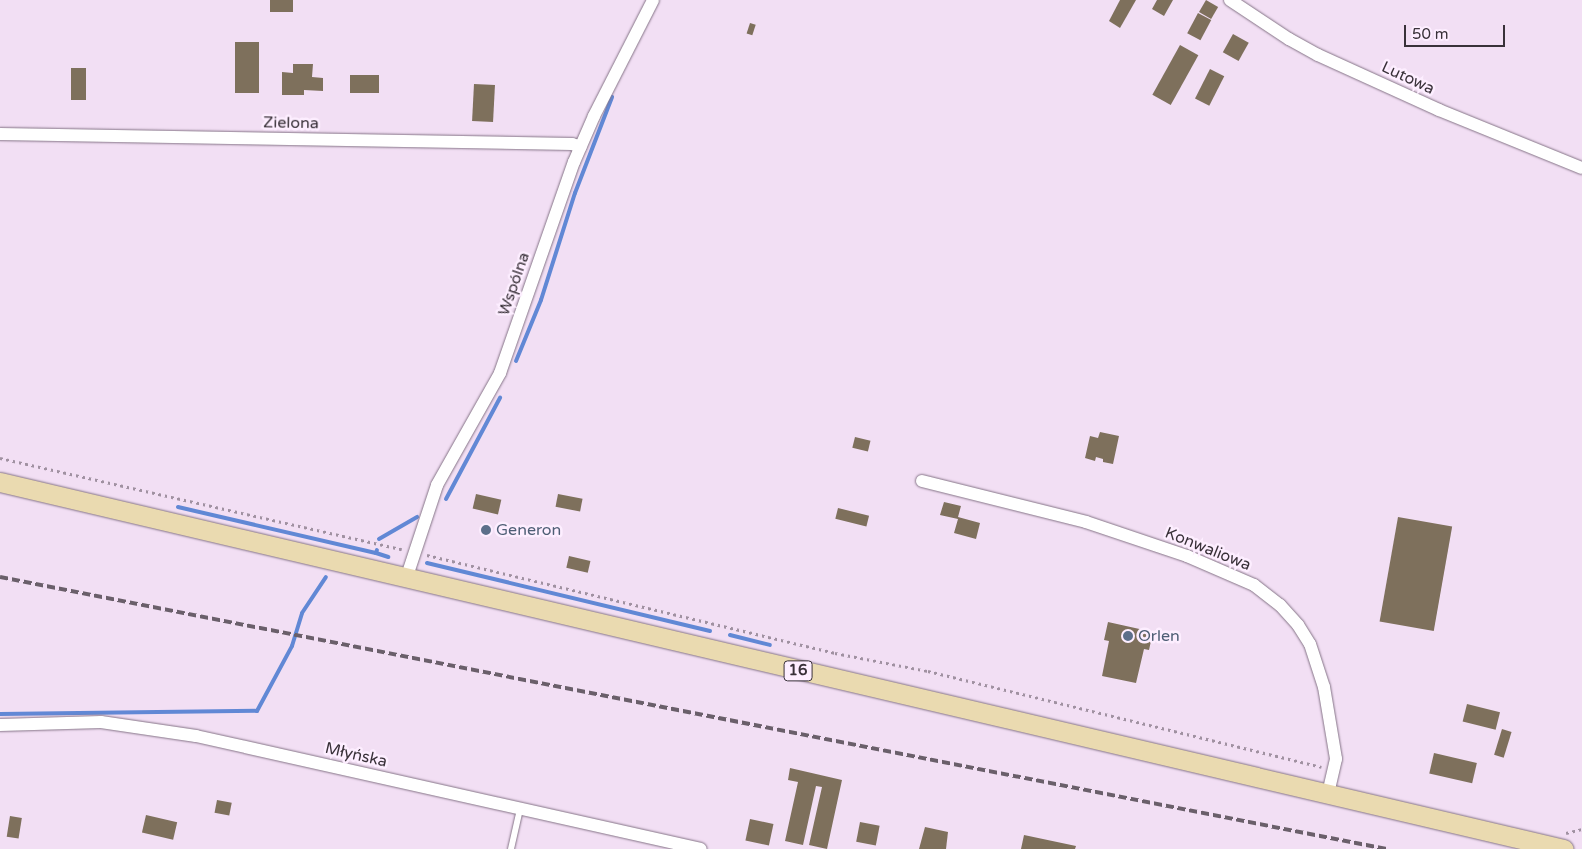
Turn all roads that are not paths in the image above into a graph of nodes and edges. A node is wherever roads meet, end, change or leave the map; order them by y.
1 (653, 0) edge
2 (1230, 0) edge
3 (0, 134) edge
4 (581, 147) junction
5 (1582, 168) edge
6 (922, 481) dead end
7 (0, 482) edge
8 (406, 579) junction
9 (0, 725) edge
10 (1328, 794) junction
11 (520, 809) junction
12 (1563, 842) edge
13 (511, 849) edge
14 (701, 849) edge

1 - 4 street, Wspólna
2 - 5 street, Lutowa
3 - 4 street, Zielona
4 - 8 street, Wspólna
6 - 10 street, Konwaliowa
7 - 8 main road, 16
8 - 10 main road, 16
9 - 11 street, Młyńska
10 - 12 main road, 16
11 - 13 lane
11 - 14 street, Młyńska

